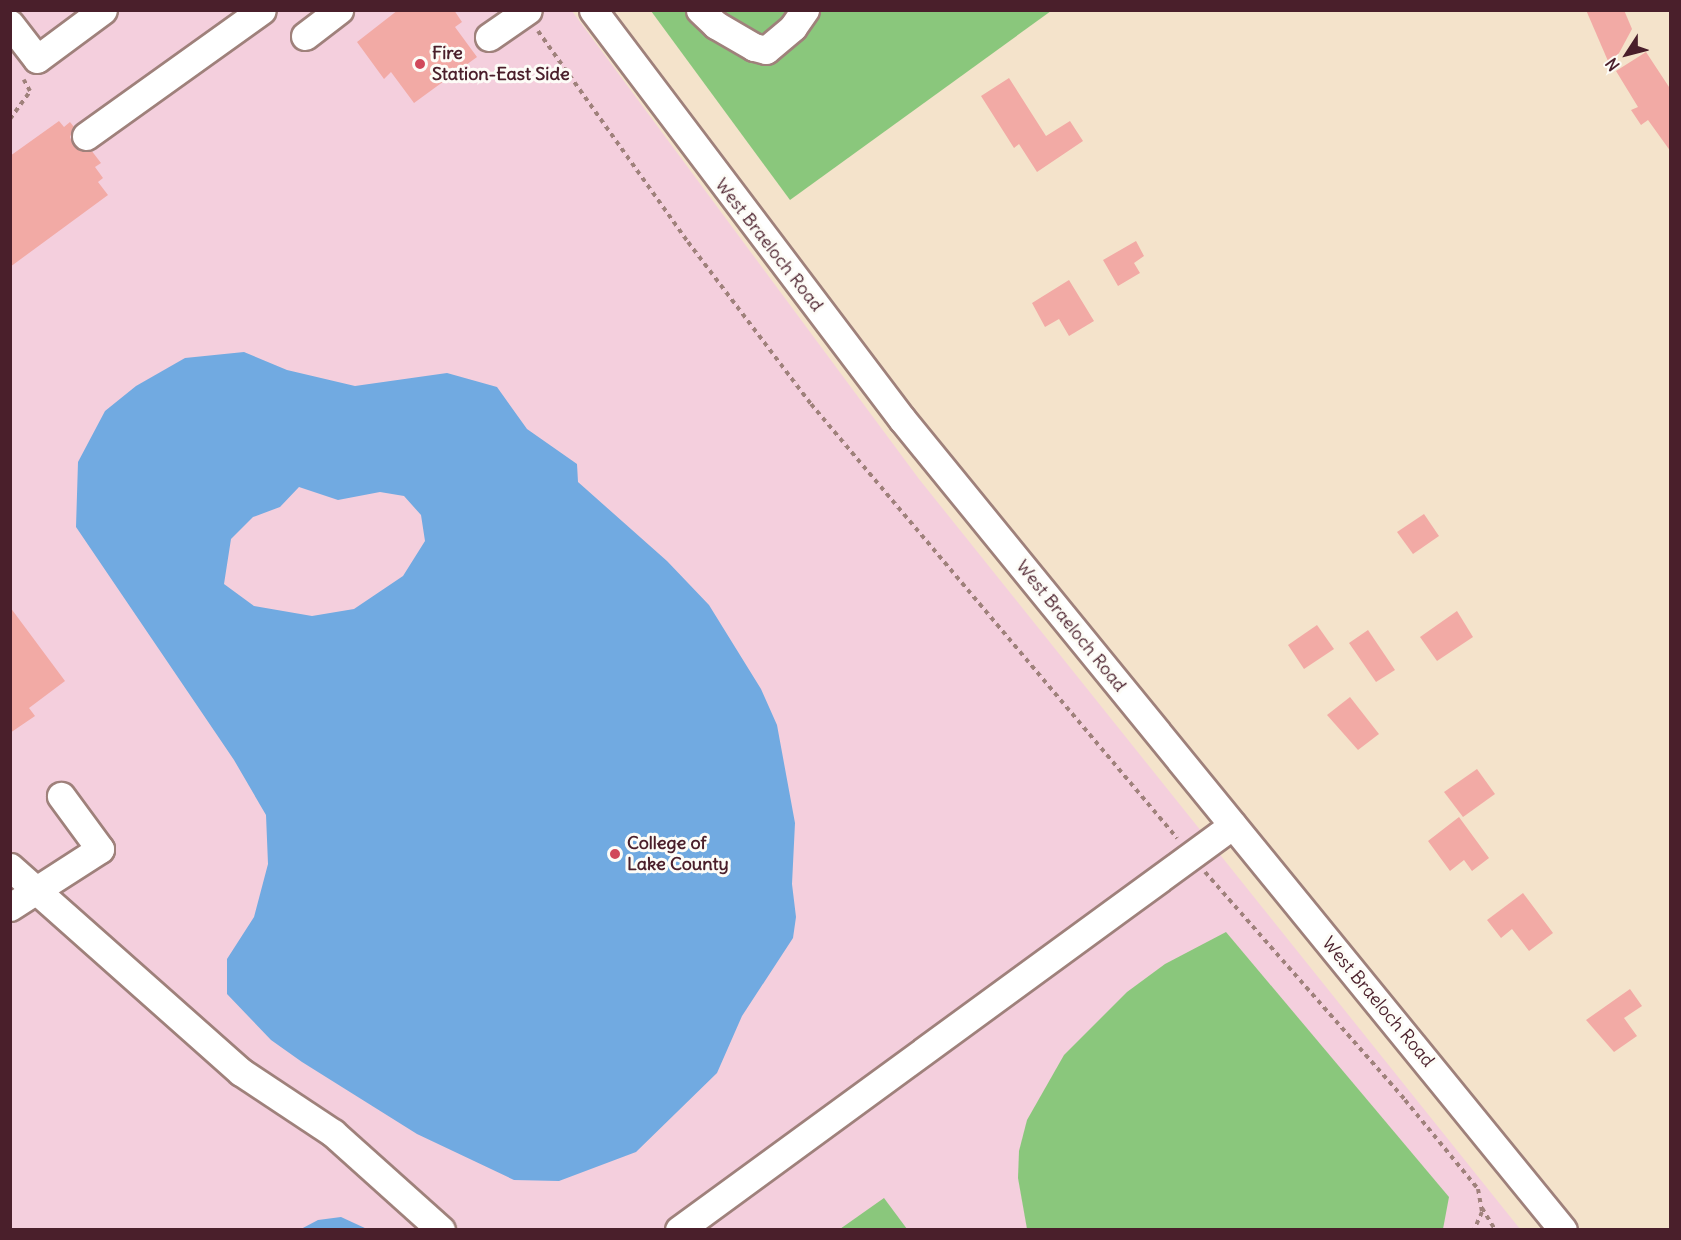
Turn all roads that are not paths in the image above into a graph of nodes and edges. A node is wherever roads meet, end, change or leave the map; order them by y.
1 (103, 10) edge
2 (262, 10) edge
3 (593, 10) edge
4 (700, 10) edge
5 (805, 10) edge
6 (336, 11) edge
7 (527, 12) edge
8 (10, 24) edge
9 (304, 36) dead end
10 (489, 37) dead end
11 (86, 136) dead end
12 (61, 796) dead end
13 (1233, 825) junction
14 (10, 867) edge
15 (37, 891) junction
16 (10, 907) edge
17 (441, 1230) edge
18 (679, 1230) edge
19 (1563, 1230) edge

1 - 8 street
2 - 11 street
3 - 13 street, West Braeloch Road
4 - 5 street
6 - 9 street
7 - 10 street
12 - 15 street
13 - 18 street
13 - 19 street, West Braeloch Road
14 - 15 street
15 - 16 street
15 - 17 street

